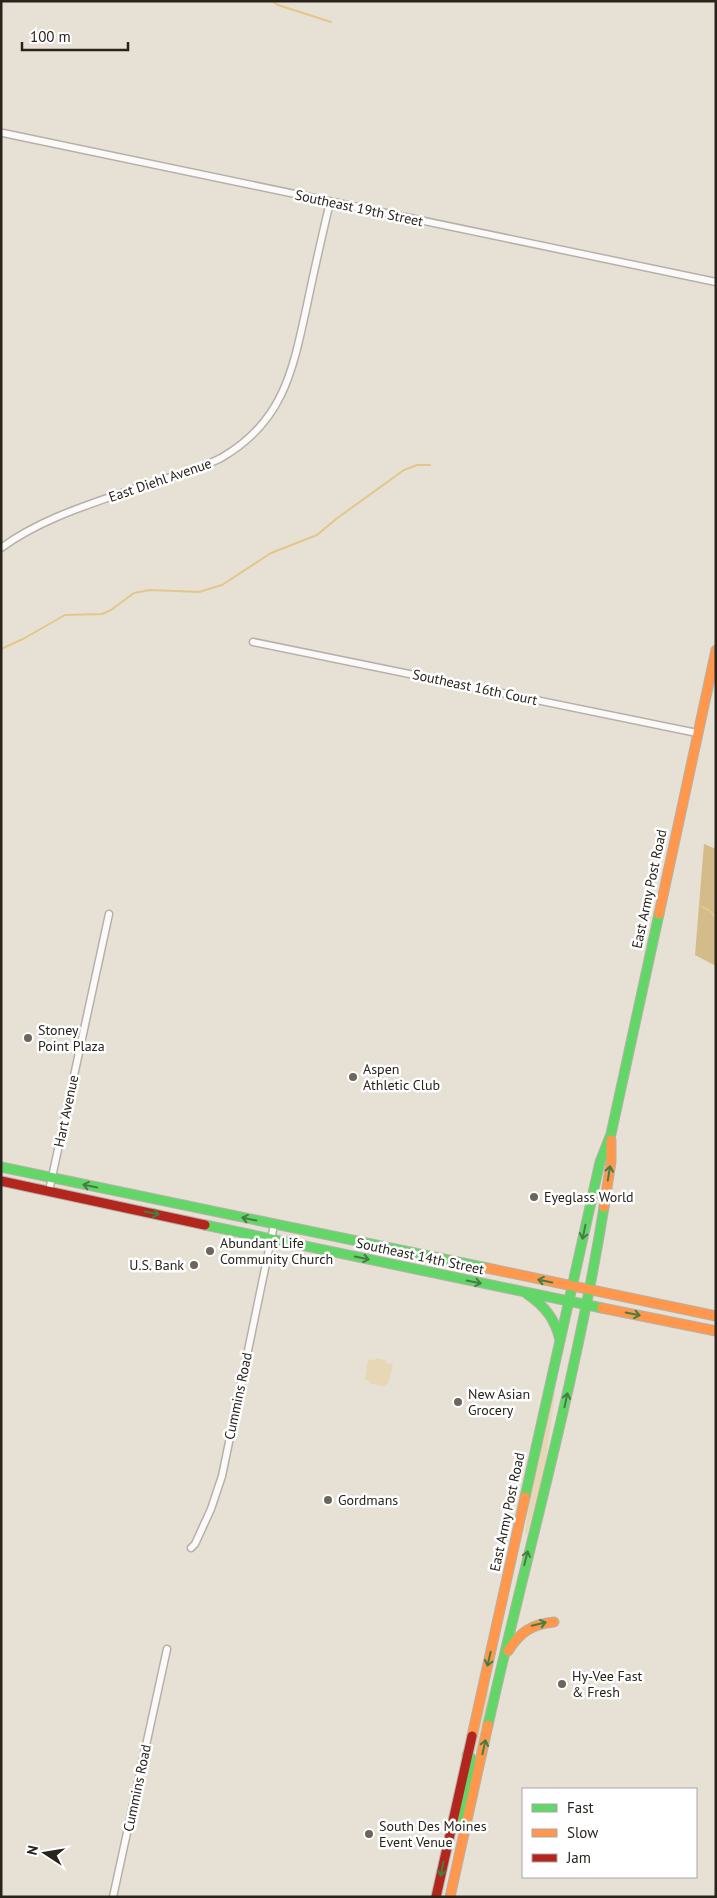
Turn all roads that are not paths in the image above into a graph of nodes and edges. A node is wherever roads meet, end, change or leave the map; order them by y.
1 (3, 133) dead end
2 (330, 202) junction
3 (716, 282) edge
4 (1, 548) edge
5 (253, 642) dead end
6 (716, 650) edge
7 (697, 733) junction
8 (110, 914) dead end
9 (611, 1134) junction
10 (1, 1167) edge
11 (52, 1178) junction
12 (1, 1181) edge
13 (49, 1191) junction
14 (274, 1224) junction
15 (272, 1239) junction
16 (572, 1286) junction
17 (589, 1290) junction
18 (522, 1291) junction
19 (569, 1300) junction
20 (586, 1304) junction
21 (716, 1316) edge
22 (716, 1331) edge
23 (560, 1340) junction
24 (191, 1548) dead end
25 (554, 1622) dead end
26 (167, 1649) dead end
27 (504, 1658) junction
28 (467, 1755) junction
29 (464, 1835) junction
30 (112, 1897) edge
31 (436, 1897) edge
32 (450, 1897) edge

1 - 2 street, Southeast 19th Street
2 - 3 street, Southeast 19th Street
2 - 4 street, East Diehl Avenue
5 - 7 street, Southeast 16th Court
6 - 7 main road, East Army Post Road
7 - 9 main road, East Army Post Road
8 - 11 street, Hart Avenue
9 -> 16 main road, East Army Post Road
17 -> 9 main road, East Army Post Road
10 - 11 main road, Southeast 14th Street
11 - 13 street, Hart Avenue
14 -> 11 main road, Southeast 14th Street
12 - 13 main road, Southeast 14th Street
13 -> 15 main road, Southeast 14th Street
14 - 15 street, Cummins Road
16 -> 14 main road, Southeast 14th Street
15 -> 18 main road, Southeast 14th Street
15 - 24 street, Cummins Road
16 - 17 main road, Southeast 14th Street
16 - 19 main road, East Army Post Road
17 - 20 main road, East Army Post Road
17 - 21 main road, Southeast 14th Street
18 - 19 main road, Southeast 14th Street
18 - 23 main road
19 - 20 main road, Southeast 14th Street
19 - 23 main road, East Army Post Road
20 -> 22 main road, Southeast 14th Street
27 -> 20 main road, East Army Post Road
23 -> 28 main road, East Army Post Road
27 -> 25 main road
26 - 30 street, Cummins Road
29 -> 27 main road, East Army Post Road
28 - 29 main road
28 -> 31 main road, East Army Post Road
29 - 32 main road, East Army Post Road

